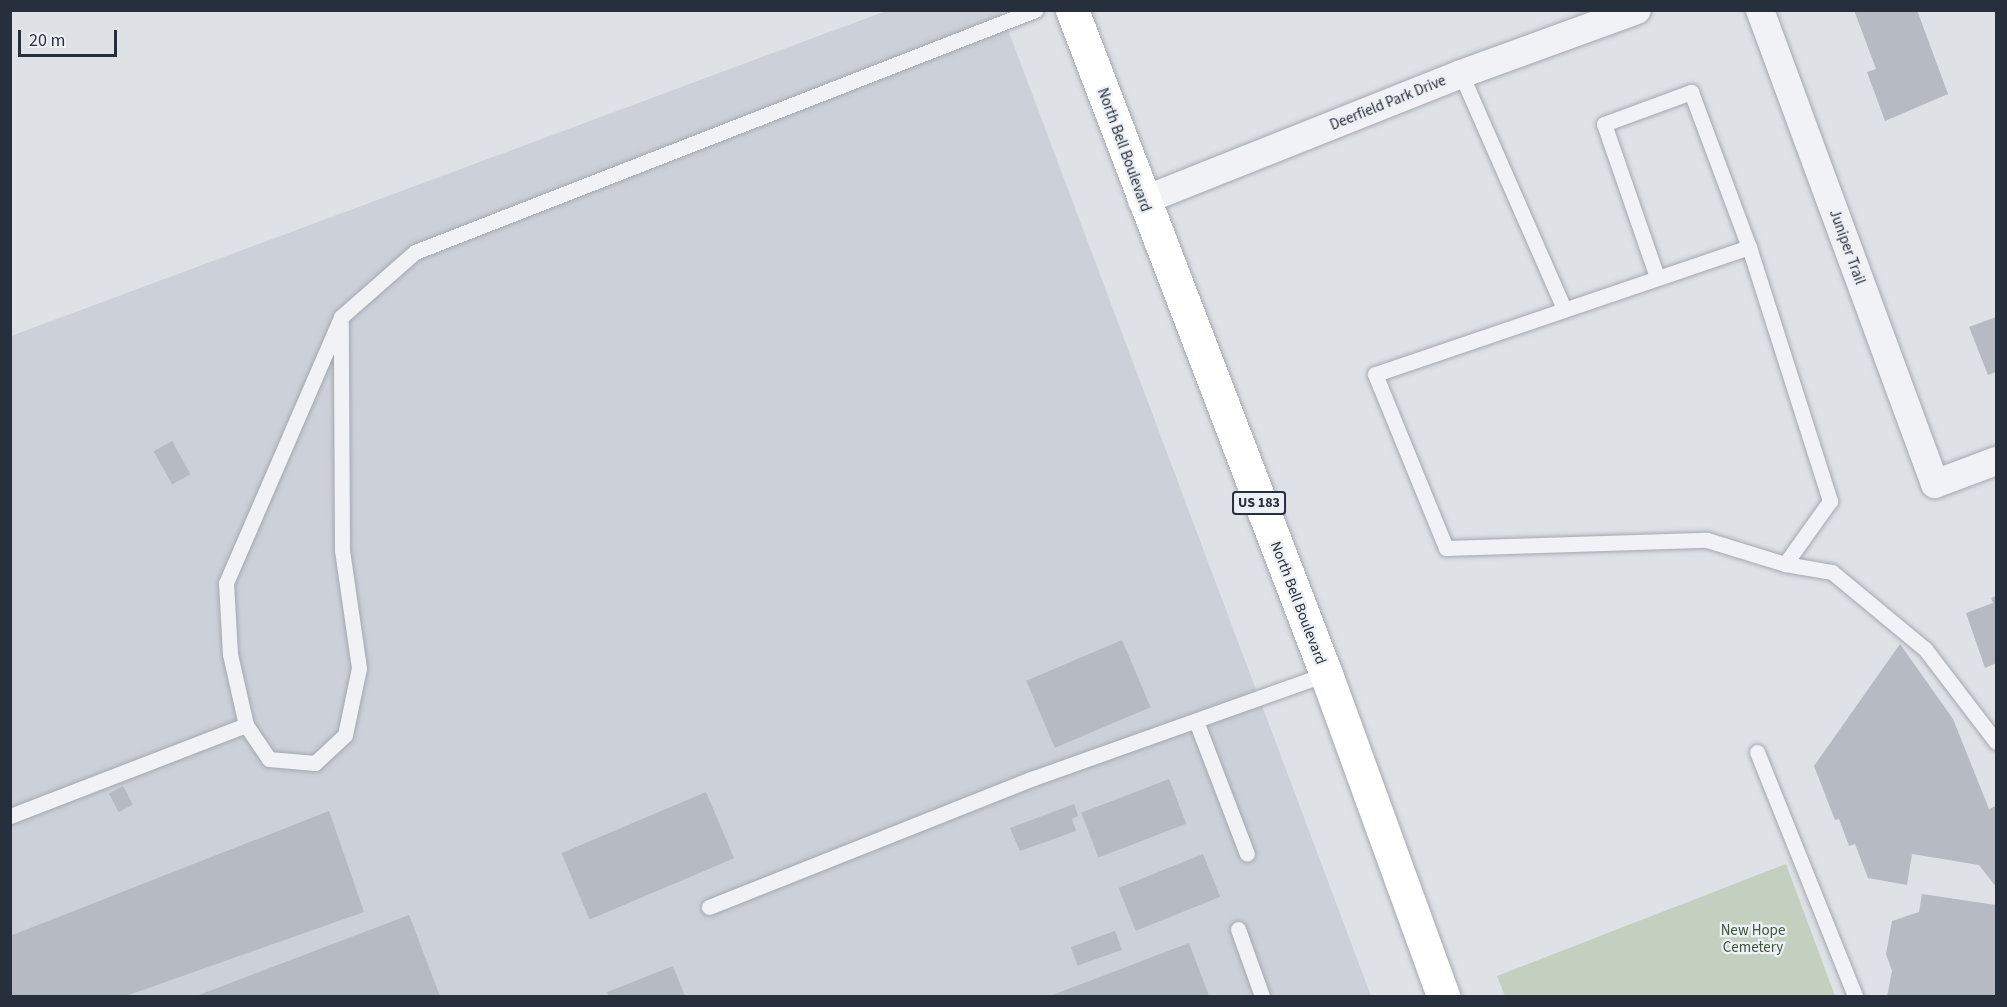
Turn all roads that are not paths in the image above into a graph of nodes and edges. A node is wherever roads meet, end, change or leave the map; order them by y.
1 (1035, 10) edge
2 (1072, 10) edge
3 (1637, 10) edge
4 (1760, 10) edge
5 (1461, 74) junction
6 (1142, 201) junction
7 (1749, 247) junction
8 (1657, 277) junction
9 (1564, 309) junction
10 (341, 317) junction
11 (1996, 461) edge
12 (1785, 564) junction
13 (1326, 674) junction
14 (1196, 721) junction
15 (246, 725) junction
16 (1996, 742) edge
17 (1757, 752) dead end
18 (10, 816) edge
19 (1247, 854) dead end
20 (709, 907) dead end
21 (1238, 929) dead end
22 (1262, 996) edge
23 (1443, 996) edge
24 (1855, 996) edge

1 - 10 lane
2 - 6 main road, North Bell Boulevard / US 183
3 - 5 street, Deerfield Park Drive
4 - 11 street, Juniper Trail
5 - 6 street, Deerfield Park Drive
5 - 9 lane
6 - 13 main road, North Bell Boulevard / US 183
7 - 8 lane
7 - 8 lane
7 - 12 lane
8 - 9 lane
9 - 12 lane
10 - 15 lane
10 - 15 lane
12 - 16 lane
13 - 14 lane
13 - 23 main road, North Bell Boulevard / US 183
14 - 19 lane
14 - 20 lane
15 - 18 lane
17 - 24 lane
21 - 22 lane

